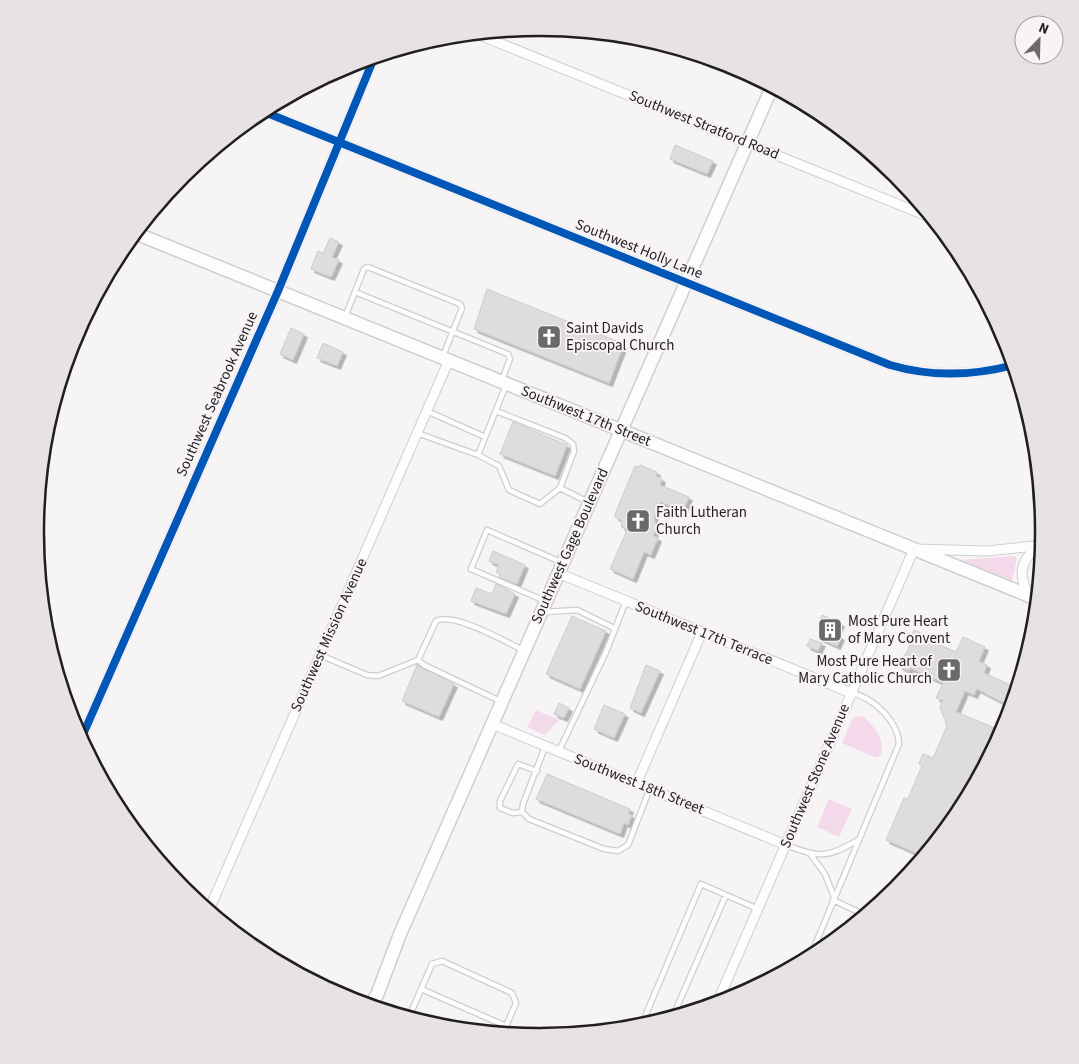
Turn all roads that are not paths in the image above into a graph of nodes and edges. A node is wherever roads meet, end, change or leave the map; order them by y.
1 (489, 39) edge
2 (370, 67) edge
3 (769, 93) edge
4 (272, 115) edge
5 (338, 141) junction
6 (748, 143) junction
7 (918, 212) edge
8 (142, 236) edge
9 (686, 282) junction
10 (278, 291) junction
11 (355, 292) junction
12 (345, 318) junction
13 (453, 332) junction
14 (446, 359) junction
15 (1007, 366) edge
16 (504, 382) junction
17 (427, 411) junction
18 (496, 411) junction
19 (621, 430) junction
20 (418, 433) junction
21 (485, 437) junction
22 (478, 455) junction
23 (560, 488) junction
24 (589, 502) junction
25 (1035, 546) edge
26 (914, 549) junction
27 (1034, 549) edge
28 (560, 568) junction
29 (1031, 595) edge
30 (1031, 596) edge
31 (626, 601) junction
32 (543, 607) junction
33 (614, 628) junction
34 (702, 632) junction
35 (524, 650) junction
36 (320, 655) junction
37 (418, 660) junction
38 (851, 693) junction
39 (502, 702) junction
40 (492, 724) junction
41 (85, 730) edge
42 (546, 745) junction
43 (559, 751) junction
44 (536, 771) junction
45 (637, 782) junction
46 (650, 788) junction
47 (522, 812) junction
48 (860, 839) junction
49 (786, 845) junction
50 (812, 855) junction
51 (726, 895) junction
52 (833, 899) junction
53 (212, 904) edge
54 (758, 909) junction
55 (858, 911) edge
56 (815, 944) edge
57 (422, 989) junction
58 (724, 992) edge
59 (374, 999) edge
60 (677, 1008) edge
61 (412, 1011) edge
62 (645, 1016) edge
63 (506, 1026) joint

1 - 6 street, Southwest Stratford Road
2 - 5 street, Southwest Seabrook Avenue
3 - 6 main road, Southwest Gage Boulevard
4 - 5 street, Southwest Holly Lane
5 - 9 street, Southwest Holly Lane
5 - 10 street, Southwest Seabrook Avenue
6 - 7 street, Southwest Stratford Road
6 - 9 main road, Southwest Gage Boulevard
8 - 10 main road, Southwest 17th Street
9 - 15 street, Southwest Holly Lane
9 - 19 main road, Southwest Gage Boulevard
10 - 12 main road, Southwest 17th Street
10 - 41 street, Southwest Seabrook Avenue
11 - 12 lane
11 - 13 lane
11 - 13 lane
12 - 14 main road, Southwest 17th Street
13 - 14 lane
13 - 16 lane
14 - 16 main road, Southwest 17th Street
14 - 17 street, Southwest Mission Avenue
16 - 18 lane
16 - 19 main road, Southwest 17th Street
17 - 20 street, Southwest Mission Avenue
17 - 21 lane
18 - 21 lane
18 - 23 lane
19 - 24 main road, Southwest Gage Boulevard
19 - 26 main road, Southwest 17th Street
20 - 22 lane
20 - 36 street, Southwest Mission Avenue
21 - 22 lane
22 - 23 lane
23 - 24 lane
24 - 28 main road, Southwest Gage Boulevard
25 - 26 street
26 - 30 main road, Southwest 17th Street
26 - 38 street, Southwest Stone Avenue
27 - 29 street
28 - 31 street, Southwest 17th Terrace
28 - 32 main road, Southwest Gage Boulevard
28 - 32 lane
31 - 33 lane
31 - 34 street, Southwest 17th Terrace
32 - 33 lane
32 - 35 main road, Southwest Gage Boulevard
33 - 43 lane
34 - 38 street, Southwest 17th Terrace
34 - 45 street
35 - 37 lane
35 - 39 main road, Southwest Gage Boulevard
36 - 37 lane
36 - 53 street, Southwest Mission Avenue
37 - 39 lane
38 - 48 lane
38 - 49 street, Southwest Stone Avenue
39 - 40 main road, Southwest Gage Boulevard
40 - 42 street, Southwest 18th Street
40 - 59 main road, Southwest Gage Boulevard
42 - 43 street, Southwest 18th Street
42 - 44 lane
43 - 45 street, Southwest 18th Street
44 - 47 lane
44 - 47 lane
45 - 46 street, Southwest 18th Street
46 - 47 lane
46 - 49 street, Southwest 18th Street
48 - 50 lane
48 - 52 lane
49 - 50 lane
49 - 54 street, Southwest Stone Avenue
50 - 52 lane
51 - 54 lane
51 - 60 lane
51 - 62 lane
52 - 55 lane
52 - 56 lane
54 - 58 street, Southwest Stone Avenue
57 - 61 lane
57 - 63 lane
57 - 63 lane

